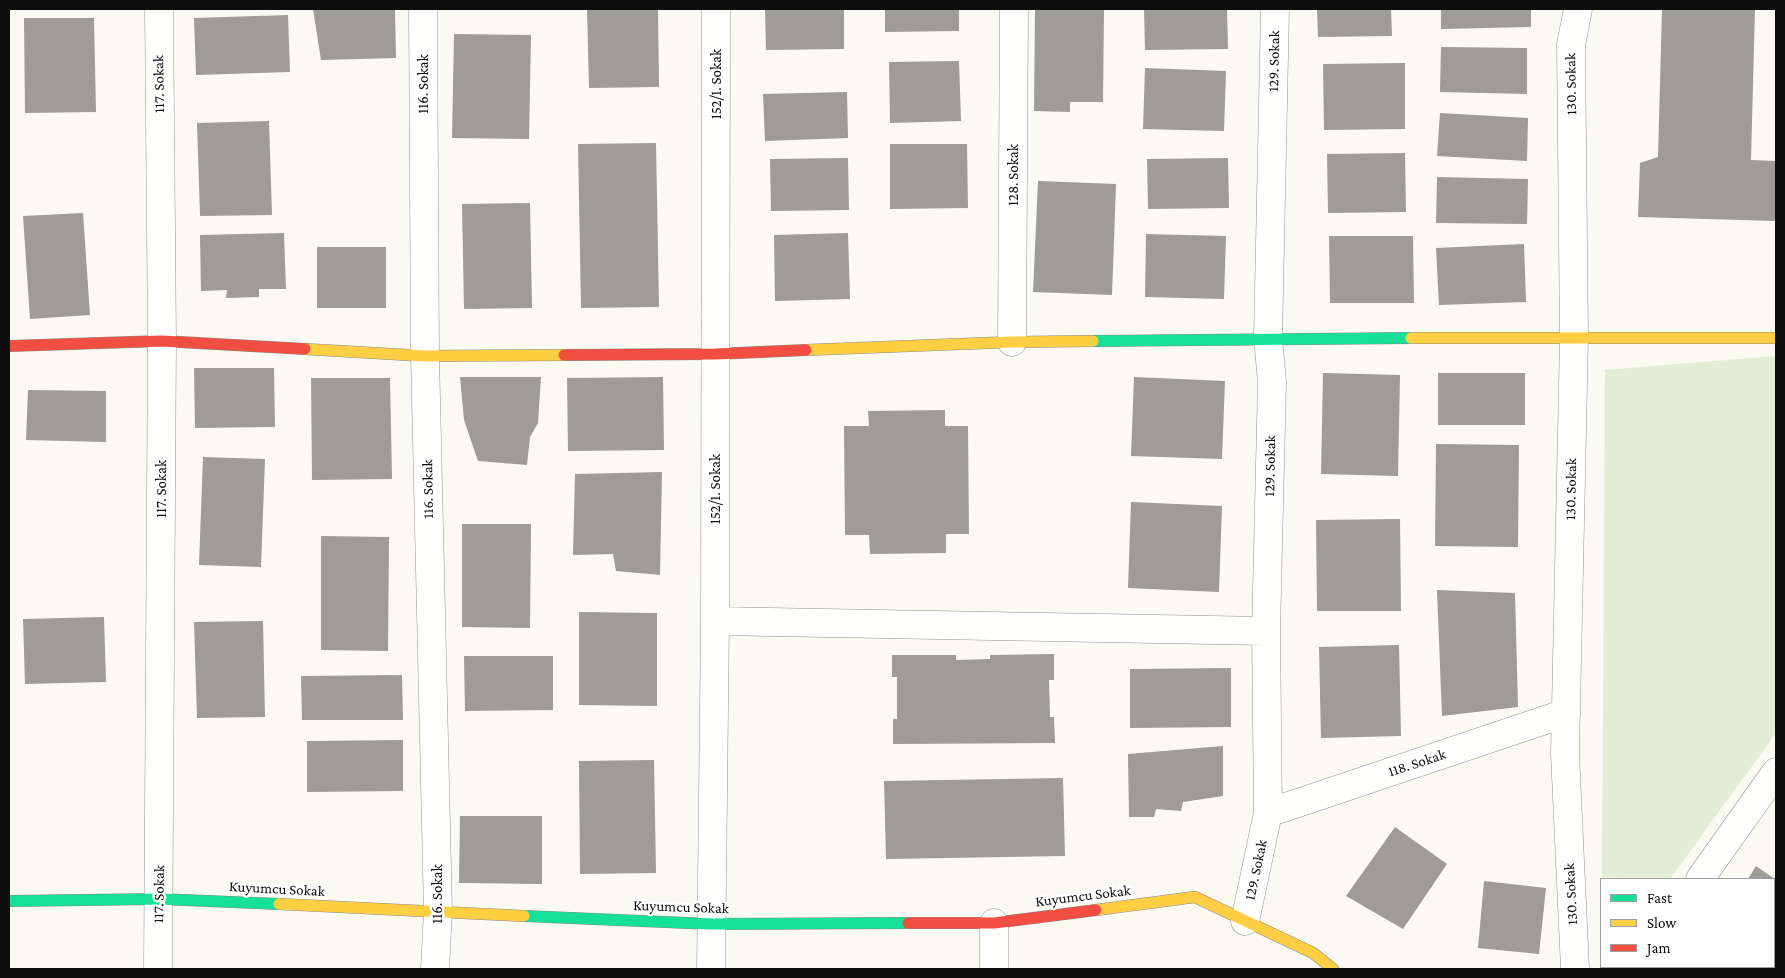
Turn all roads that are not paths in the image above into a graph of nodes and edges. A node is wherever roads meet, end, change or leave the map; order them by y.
1 (159, 9) edge
2 (423, 9) edge
3 (716, 9) edge
4 (1014, 9) edge
5 (1275, 9) edge
6 (1578, 9) edge
7 (1268, 338) junction
8 (1776, 338) edge
9 (1574, 339) junction
10 (162, 341) junction
11 (1012, 342) junction
12 (9, 346) edge
13 (716, 354) junction
14 (425, 356) junction
15 (715, 621) junction
16 (1266, 631) junction
17 (1566, 714) junction
18 (1776, 772) edge
19 (1268, 813) junction
20 (1701, 878) edge
21 (159, 899) junction
22 (9, 901) edge
23 (438, 911) junction
24 (1246, 921) junction
25 (994, 923) junction
26 (712, 924) junction
27 (158, 969) edge
28 (435, 969) edge
29 (711, 969) edge
30 (994, 969) edge
31 (1333, 969) edge
32 (1575, 969) edge

1 - 10 street, 117. Sokak
2 - 14 street, 116. Sokak
3 - 13 street, 152/1. Sokak
4 - 11 street, 128. Sokak
5 - 7 street, 129. Sokak
6 - 9 street, 130. Sokak
7 - 9 street
7 - 11 street
7 - 16 street, 129. Sokak
8 - 9 street
9 - 17 street, 130. Sokak
10 - 12 street
10 - 14 street
10 - 21 street, 117. Sokak
11 - 13 street
13 - 14 street
13 - 15 street, 152/1. Sokak
14 - 23 street, 116. Sokak
15 - 16 street
15 - 26 street, 152/1. Sokak
16 - 19 street, 129. Sokak
17 - 19 street, 118. Sokak
17 - 32 street, 130. Sokak
18 - 20 street
19 - 24 street, 129. Sokak
21 - 22 street, Kuyumcu Sokak
21 - 23 street, Kuyumcu Sokak
21 - 27 street, 117. Sokak
23 - 26 street, Kuyumcu Sokak
23 - 28 street, 116. Sokak
24 - 25 street, Kuyumcu Sokak
24 - 31 street, Kuyumcu Sokak
25 - 26 street, Kuyumcu Sokak
25 - 30 street
26 - 29 street, 152/1. Sokak

